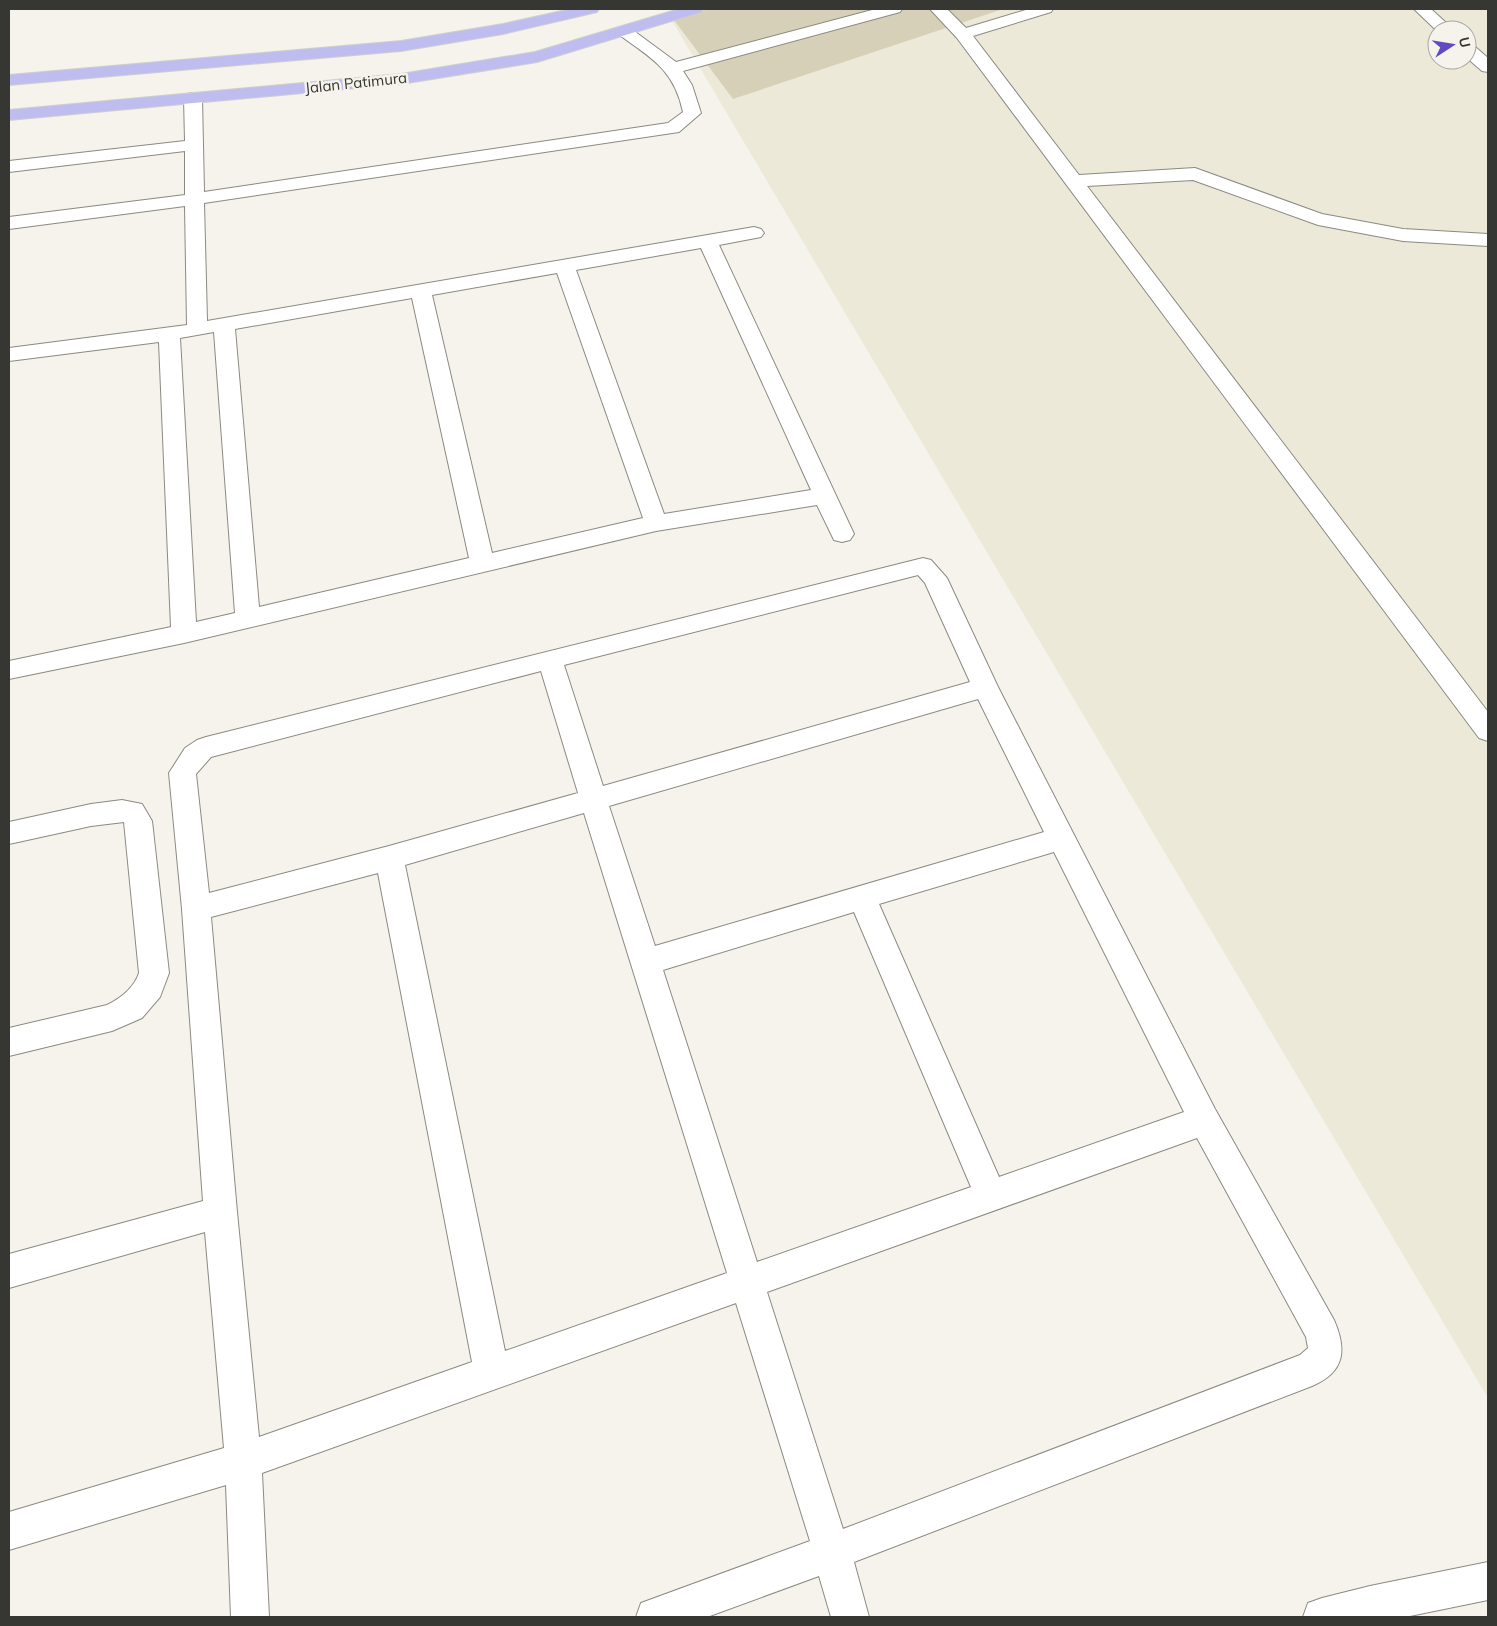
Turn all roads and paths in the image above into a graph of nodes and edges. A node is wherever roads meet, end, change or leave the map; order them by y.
1 (591, 9) edge
2 (695, 9) edge
3 (894, 9) edge
4 (938, 9) edge
5 (1045, 9) edge
6 (1422, 9) edge
7 (974, 15) dead end
8 (1435, 20) edge
9 (986, 27) junction
10 (624, 31) junction
11 (963, 34) junction
12 (1477, 58) edge
13 (1488, 67) edge
14 (674, 68) junction
15 (9, 80) edge
16 (193, 98) junction
17 (9, 114) edge
18 (193, 145) junction
19 (9, 166) edge
20 (1073, 181) junction
21 (195, 199) junction
22 (9, 223) edge
23 (754, 233) dead end
24 (1480, 239) edge
25 (708, 241) junction
26 (1488, 260) edge
27 (565, 266) junction
28 (421, 291) junction
29 (224, 324) junction
30 (197, 329) junction
31 (168, 334) junction
32 (9, 354) edge
33 (825, 496) junction
34 (656, 522) junction
35 (842, 534) dead end
36 (482, 563) junction
37 (248, 618) junction
38 (184, 634) junction
39 (550, 661) junction
40 (9, 670) edge
41 (985, 687) junction
42 (1488, 731) edge
43 (594, 800) junction
44 (9, 833) edge
45 (1061, 838) junction
46 (389, 858) junction
47 (862, 898) junction
48 (196, 909) junction
49 (645, 962) junction
50 (9, 1042) edge
51 (1204, 1120) junction
52 (991, 1196) junction
53 (220, 1212) junction
54 (9, 1271) edge
55 (747, 1282) junction
56 (492, 1372) junction
57 (242, 1461) junction
58 (9, 1531) edge
59 (832, 1552) junction
60 (1488, 1581) edge
61 (250, 1617) edge
62 (654, 1617) edge
63 (850, 1617) edge
64 (1322, 1617) edge

1 - 15 highway, Jalan Patimura
2 - 10 highway, Jalan Patimura
3 - 14 street
4 - 11 street
5 - 9 street
6 - 8 street
7 - 9 street
9 - 11 street
10 - 14 street
10 - 16 highway, Jalan Patimura
11 - 20 street
12 - 13 street
14 - 21 street
16 - 17 highway, Jalan Patimura
16 - 18 street
18 - 19 street
18 - 21 street
20 - 24 street
20 - 42 street
21 - 22 street
21 - 30 street
23 - 25 street
24 - 26 street
25 - 27 street
25 - 33 street
27 - 28 street
27 - 34 street
28 - 29 street
28 - 36 street
29 - 30 street
29 - 37 street
30 - 31 street
31 - 32 street
31 - 38 street
33 - 34 street
33 - 35 street
34 - 36 street
36 - 37 street
37 - 38 street
38 - 40 street
39 - 41 street
39 - 43 street
39 - 48 street
41 - 43 street
41 - 45 street
43 - 46 street
43 - 49 street
44 - 50 street
45 - 47 street
45 - 51 street
46 - 48 street
46 - 56 street
47 - 49 street
47 - 52 street
48 - 53 street
49 - 55 street
51 - 52 street
51 - 59 street
52 - 55 street
53 - 54 street
53 - 57 street
55 - 56 street
55 - 59 street
56 - 57 street
57 - 58 street
57 - 61 street
59 - 62 street
59 - 63 street
60 - 64 street

